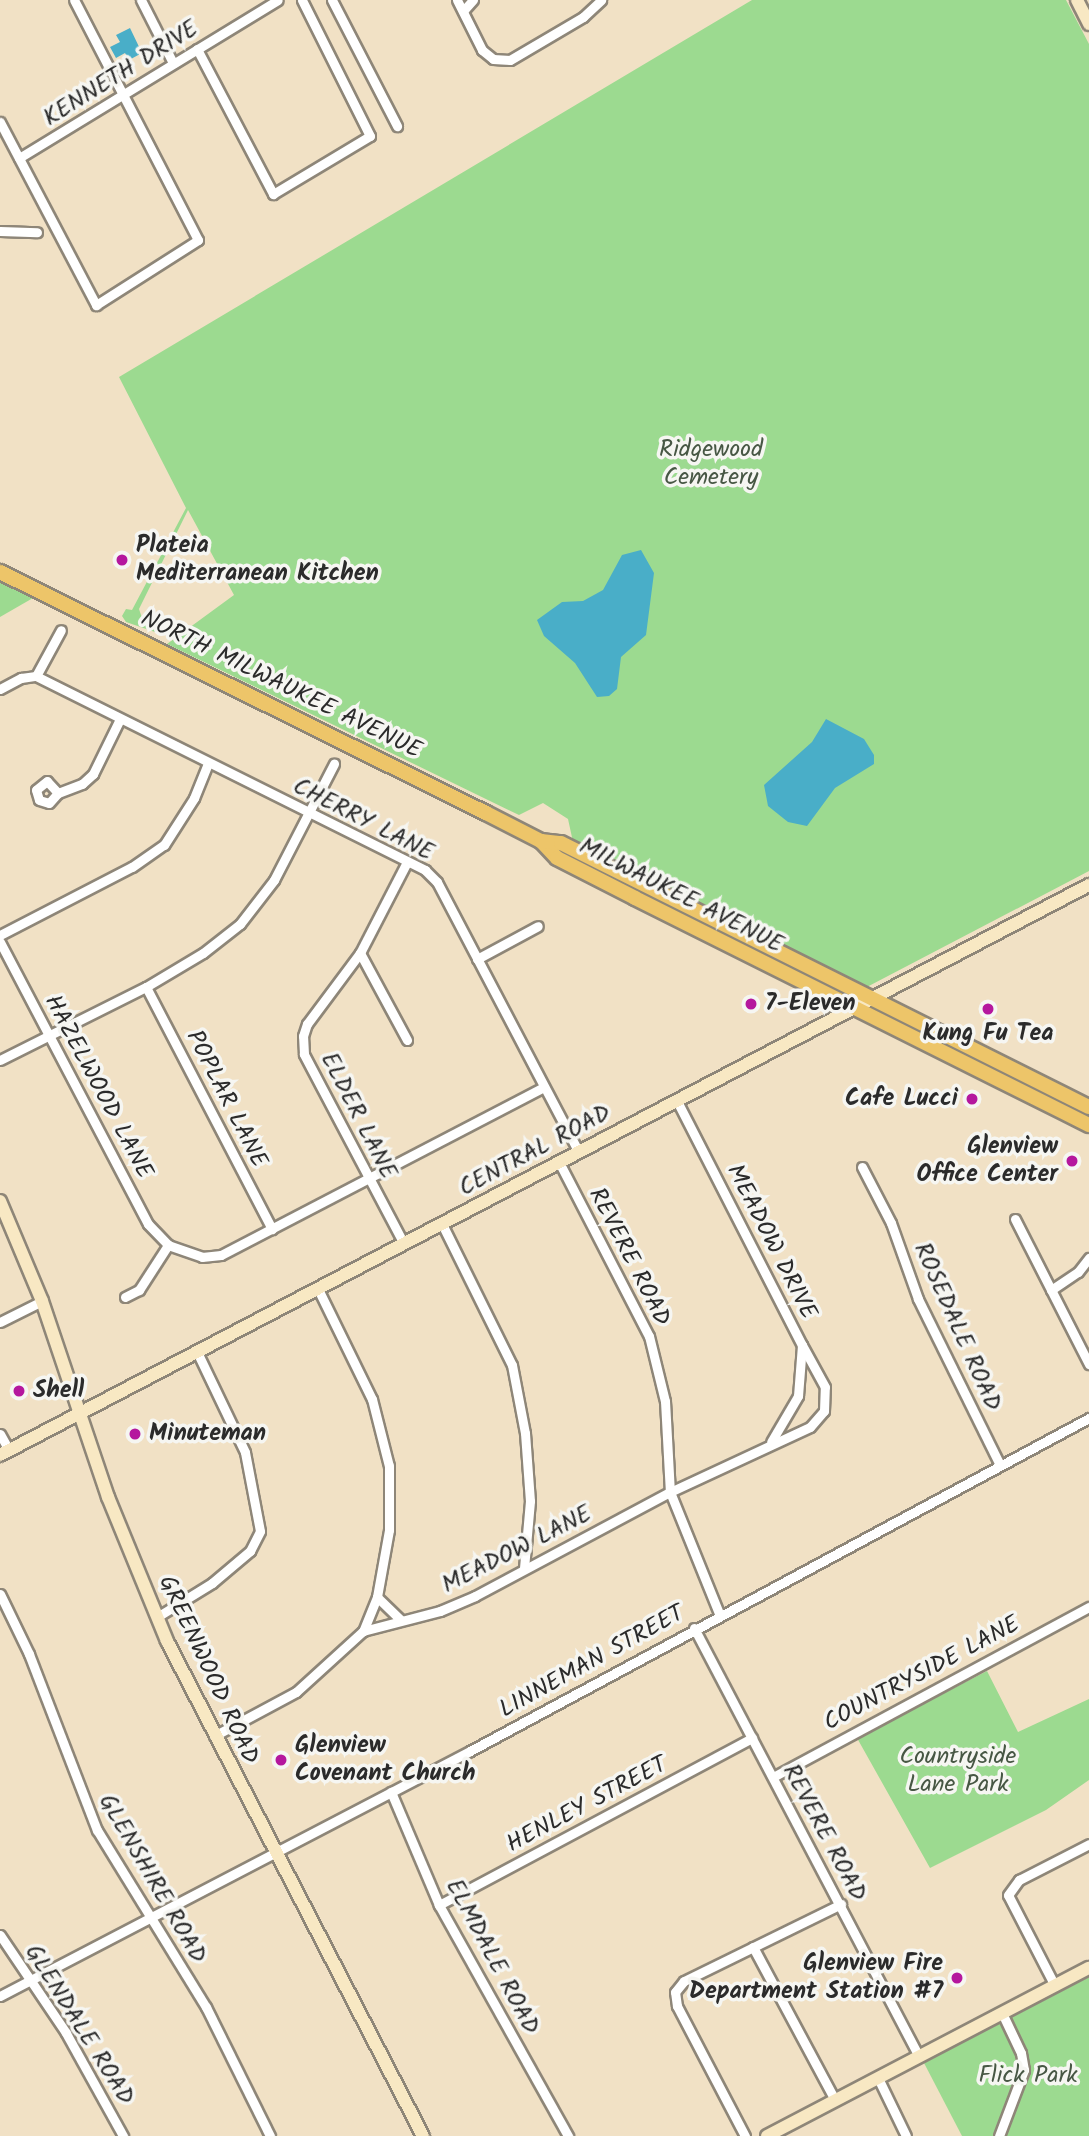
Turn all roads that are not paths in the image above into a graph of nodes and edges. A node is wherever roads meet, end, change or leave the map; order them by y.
1 (74, 0) edge
2 (141, 0) edge
3 (278, 0) edge
4 (302, 0) edge
5 (332, 0) edge
6 (457, 0) edge
7 (473, 0) edge
8 (601, 0) edge
9 (1077, 0) edge
10 (463, 11) junction
11 (1089, 24) edge
12 (197, 49) junction
13 (173, 64) junction
14 (123, 95) junction
15 (0, 122) edge
16 (397, 126) dead end
17 (19, 158) junction
18 (0, 231) edge
19 (37, 232) dead end
20 (0, 572) edge
21 (61, 629) dead end
22 (36, 676) junction
23 (0, 690) edge
24 (120, 719) junction
25 (208, 763) junction
26 (334, 764) dead end
27 (58, 793) dead end
28 (309, 813) junction
29 (541, 841) junction
30 (407, 862) junction
31 (1089, 885) edge
32 (538, 926) dead end
33 (0, 934) edge
34 (0, 942) edge
35 (360, 953) junction
36 (477, 959) junction
37 (146, 987) junction
38 (872, 999) junction
39 (854, 1009) junction
40 (49, 1034) junction
41 (407, 1040) dead end
42 (0, 1060) edge
43 (988, 1075) junction
44 (544, 1087) junction
45 (1062, 1093) junction
46 (677, 1101) junction
47 (1089, 1107) edge
48 (1089, 1125) edge
49 (579, 1152) junction
50 (559, 1162) junction
51 (862, 1167) dead end
52 (369, 1180) junction
53 (0, 1201) edge
54 (1014, 1219) dead end
55 (442, 1224) junction
56 (272, 1229) junction
57 (404, 1244) junction
58 (168, 1245) junction
59 (1089, 1258) edge
60 (318, 1289) junction
61 (1051, 1290) junction
62 (125, 1297) dead end
63 (42, 1301) junction
64 (0, 1322) edge
65 (802, 1345) junction
66 (197, 1352) junction
67 (1089, 1364) edge
68 (79, 1413) junction
69 (1089, 1418) edge
70 (0, 1434) edge
71 (771, 1442) junction
72 (5, 1453) edge
73 (1000, 1465) junction
74 (670, 1492) junction
75 (524, 1568) junction
76 (0, 1594) edge
77 (377, 1597) junction
78 (1089, 1607) edge
79 (719, 1613) junction
80 (157, 1617) junction
81 (401, 1620) junction
82 (694, 1628) junction
83 (363, 1631) junction
84 (214, 1736) junction
85 (752, 1738) junction
86 (773, 1777) junction
87 (391, 1792) junction
88 (1089, 1844) edge
89 (273, 1851) junction
90 (841, 1904) junction
91 (439, 1905) junction
92 (148, 1917) junction
93 (0, 1934) edge
94 (753, 1947) junction
95 (1089, 1968) edge
96 (30, 1980) junction
97 (1055, 1986) junction
98 (0, 1996) edge
99 (1002, 2013) junction
100 (919, 2056) junction
101 (878, 2078) junction
102 (835, 2100) junction
103 (123, 2136) edge
104 (270, 2136) edge
105 (423, 2136) edge
106 (568, 2136) edge
107 (745, 2136) edge
108 (767, 2136) edge
109 (906, 2136) edge
110 (999, 2136) edge

1 - 14 street
2 - 13 street
3 - 12 street, KENNETH DRIVE
4 - 12 street
5 - 16 street
6 - 10 street
7 - 10 street
8 - 10 street
9 - 11 main road
12 - 13 street, KENNETH DRIVE
13 - 14 street, KENNETH DRIVE
14 - 17 street, KENNETH DRIVE
14 - 17 street
15 - 17 street
18 - 19 street
20 - 29 main road, NORTH MILWAUKEE AVENUE
21 - 22 street
22 - 23 street
22 - 24 street, CHERRY LANE
24 - 25 street, CHERRY LANE
24 - 27 street
25 - 28 street, CHERRY LANE
25 - 33 street
26 - 28 street
28 - 30 street, CHERRY LANE
28 - 37 street
29 - 38 main road, MILWAUKEE AVENUE
29 - 39 main road, MILWAUKEE AVENUE
30 - 35 street, ELDER LANE
30 - 36 street, CHERRY LANE
31 - 38 main road, CENTRAL ROAD
32 - 36 street
34 - 40 street, HAZELWOOD LANE
35 - 41 street
35 - 52 street, ELDER LANE
36 - 44 street, CHERRY LANE
37 - 40 street
37 - 56 street, POPLAR LANE
38 - 39 main road, CENTRAL ROAD
38 - 45 main road, MILWAUKEE AVENUE
39 - 43 main road, MILWAUKEE AVENUE
39 - 46 main road, CENTRAL ROAD
40 - 42 street
40 - 58 street, HAZELWOOD LANE
43 - 45 main road
43 - 48 main road, MILWAUKEE AVENUE
44 - 49 street, CHERRY LANE
44 - 52 street
45 - 47 main road, MILWAUKEE AVENUE
46 - 49 main road, CENTRAL ROAD
46 - 65 street, MEADOW DRIVE
49 - 50 main road, CENTRAL ROAD
50 - 55 main road, CENTRAL ROAD
50 - 74 street, REVERE ROAD
51 - 73 street, ROSEDALE ROAD
52 - 56 street
52 - 57 street, ELDER LANE
53 - 63 main road, GREENWOOD ROAD
54 - 61 street
55 - 57 main road, CENTRAL ROAD
55 - 75 street
56 - 58 street
57 - 60 main road, CENTRAL ROAD
58 - 62 street
59 - 61 street
60 - 66 main road, CENTRAL ROAD
60 - 77 street
61 - 67 street
63 - 64 street
63 - 68 main road, GREENWOOD ROAD
65 - 71 street, MEADOW DRIVE
65 - 71 street, MEADOW LANE
66 - 68 main road, CENTRAL ROAD
66 - 80 street
68 - 72 main road, CENTRAL ROAD
68 - 80 main road, GREENWOOD ROAD
69 - 73 street, LINNEMAN STREET
70 - 72 street
71 - 74 street, MEADOW LANE
73 - 79 street, LINNEMAN STREET
74 - 75 street, MEADOW LANE
74 - 79 street, REVERE ROAD
75 - 81 street, MEADOW LANE
76 - 92 street, GLENSHIRE ROAD
77 - 81 street
77 - 83 street
78 - 86 street, COUNTRYSIDE LANE
79 - 82 street, LINNEMAN STREET
80 - 84 main road, GREENWOOD ROAD
81 - 83 street, MEADOW LANE
82 - 85 street, REVERE ROAD
82 - 87 street, LINNEMAN STREET
83 - 84 street, MEADOW LANE
84 - 89 main road, GREENWOOD ROAD
85 - 86 street, REVERE ROAD
85 - 91 street, HENLEY STREET
86 - 90 street, REVERE ROAD
87 - 89 street, LINNEMAN STREET
87 - 91 street, ELMDALE ROAD
88 - 97 street
89 - 92 street, LINNEMAN STREET
89 - 105 main road, GREENWOOD ROAD
90 - 94 street
90 - 100 street, REVERE ROAD
91 - 106 street, ELMDALE ROAD
92 - 96 street, LINNEMAN STREET
92 - 104 street, GLENSHIRE ROAD
93 - 96 street, GLENDALE ROAD
94 - 102 street
94 - 107 street
95 - 97 main road
96 - 98 street, LINNEMAN STREET
96 - 103 street, GLENDALE ROAD
97 - 99 main road
99 - 100 main road
99 - 110 street
100 - 101 main road
101 - 102 main road
101 - 109 street
102 - 108 main road

